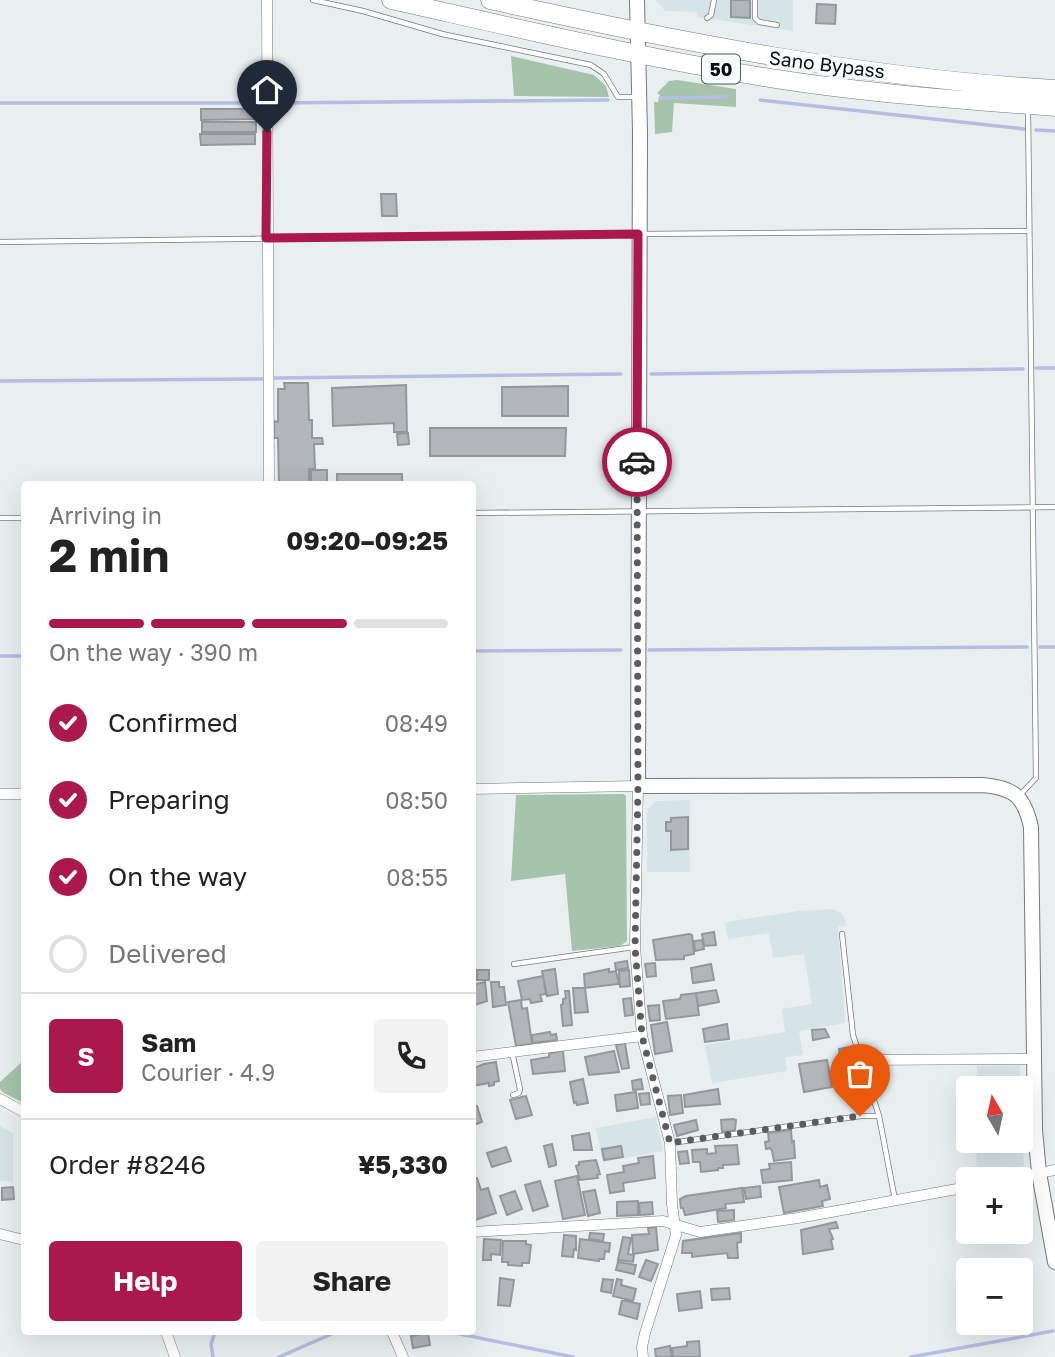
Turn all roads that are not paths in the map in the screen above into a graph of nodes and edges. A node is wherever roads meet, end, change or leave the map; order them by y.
1 (267, 0) edge
2 (313, 0) edge
3 (391, 0) edge
4 (490, 0) edge
5 (638, 0) edge
6 (714, 0) edge
7 (755, 0) edge
8 (707, 18) dead end
9 (777, 25) dead end
10 (639, 31) junction
11 (638, 53) junction
12 (1055, 89) edge
13 (639, 97) junction
14 (1028, 105) junction
15 (1055, 107) edge
16 (1029, 232) junction
17 (638, 234) junction
18 (266, 238) junction
19 (0, 242) edge
20 (269, 481) edge
21 (1034, 507) junction
22 (1055, 507) edge
23 (637, 511) junction
24 (476, 513) edge
25 (0, 518) edge
26 (21, 518) edge
27 (638, 786) junction
28 (476, 789) edge
29 (0, 794) edge
30 (21, 794) edge
31 (1019, 796) junction
32 (842, 934) dead end
33 (635, 947) junction
34 (514, 964) dead end
35 (642, 1036) junction
36 (512, 1052) junction
37 (476, 1056) edge
38 (1033, 1059) junction
39 (861, 1060) junction
40 (513, 1095) dead end
41 (0, 1100) edge
42 (21, 1110) edge
43 (879, 1116) junction
44 (670, 1143) junction
45 (1055, 1170) edge
46 (1039, 1173) junction
47 (1033, 1174) edge
48 (956, 1189) edge
49 (895, 1201) junction
50 (676, 1224) junction
51 (476, 1233) edge
52 (0, 1234) edge
53 (21, 1239) edge
54 (1055, 1262) edge
55 (167, 1335) edge
56 (393, 1335) edge
57 (175, 1357) edge
58 (403, 1357) edge
59 (643, 1357) edge

1 - 18 street
2 - 13 lane
3 - 11 highway, Sano Bypass / 50
4 - 10 highway, Sano Bypass / 50
5 - 10 street
6 - 8 lane
7 - 9 lane
10 - 11 street
10 - 12 highway, Sano Bypass / 50
11 - 13 street
11 - 14 highway, Sano Bypass / 50
13 - 17 street
14 - 15 highway, Sano Bypass / 50
14 - 16 lane
16 - 17 lane
16 - 21 lane
17 - 18 lane
17 - 23 street
18 - 19 lane
18 - 20 street
21 - 22 lane
21 - 23 lane
21 - 31 lane
23 - 24 lane
23 - 27 street
25 - 26 lane
27 - 28 street
27 - 31 street
27 - 33 street
29 - 30 street
31 - 38 street
32 - 39 lane
33 - 34 lane
33 - 35 street
35 - 36 street
35 - 44 street
36 - 37 street
36 - 40 lane
38 - 39 street
38 - 46 street
39 - 43 lane
41 - 42 street
43 - 44 lane
43 - 49 lane
44 - 50 street
45 - 46 street
46 - 47 street
46 - 54 street
48 - 49 street
49 - 50 street
50 - 51 street
50 - 59 street
52 - 53 street
55 - 57 street
56 - 58 street

